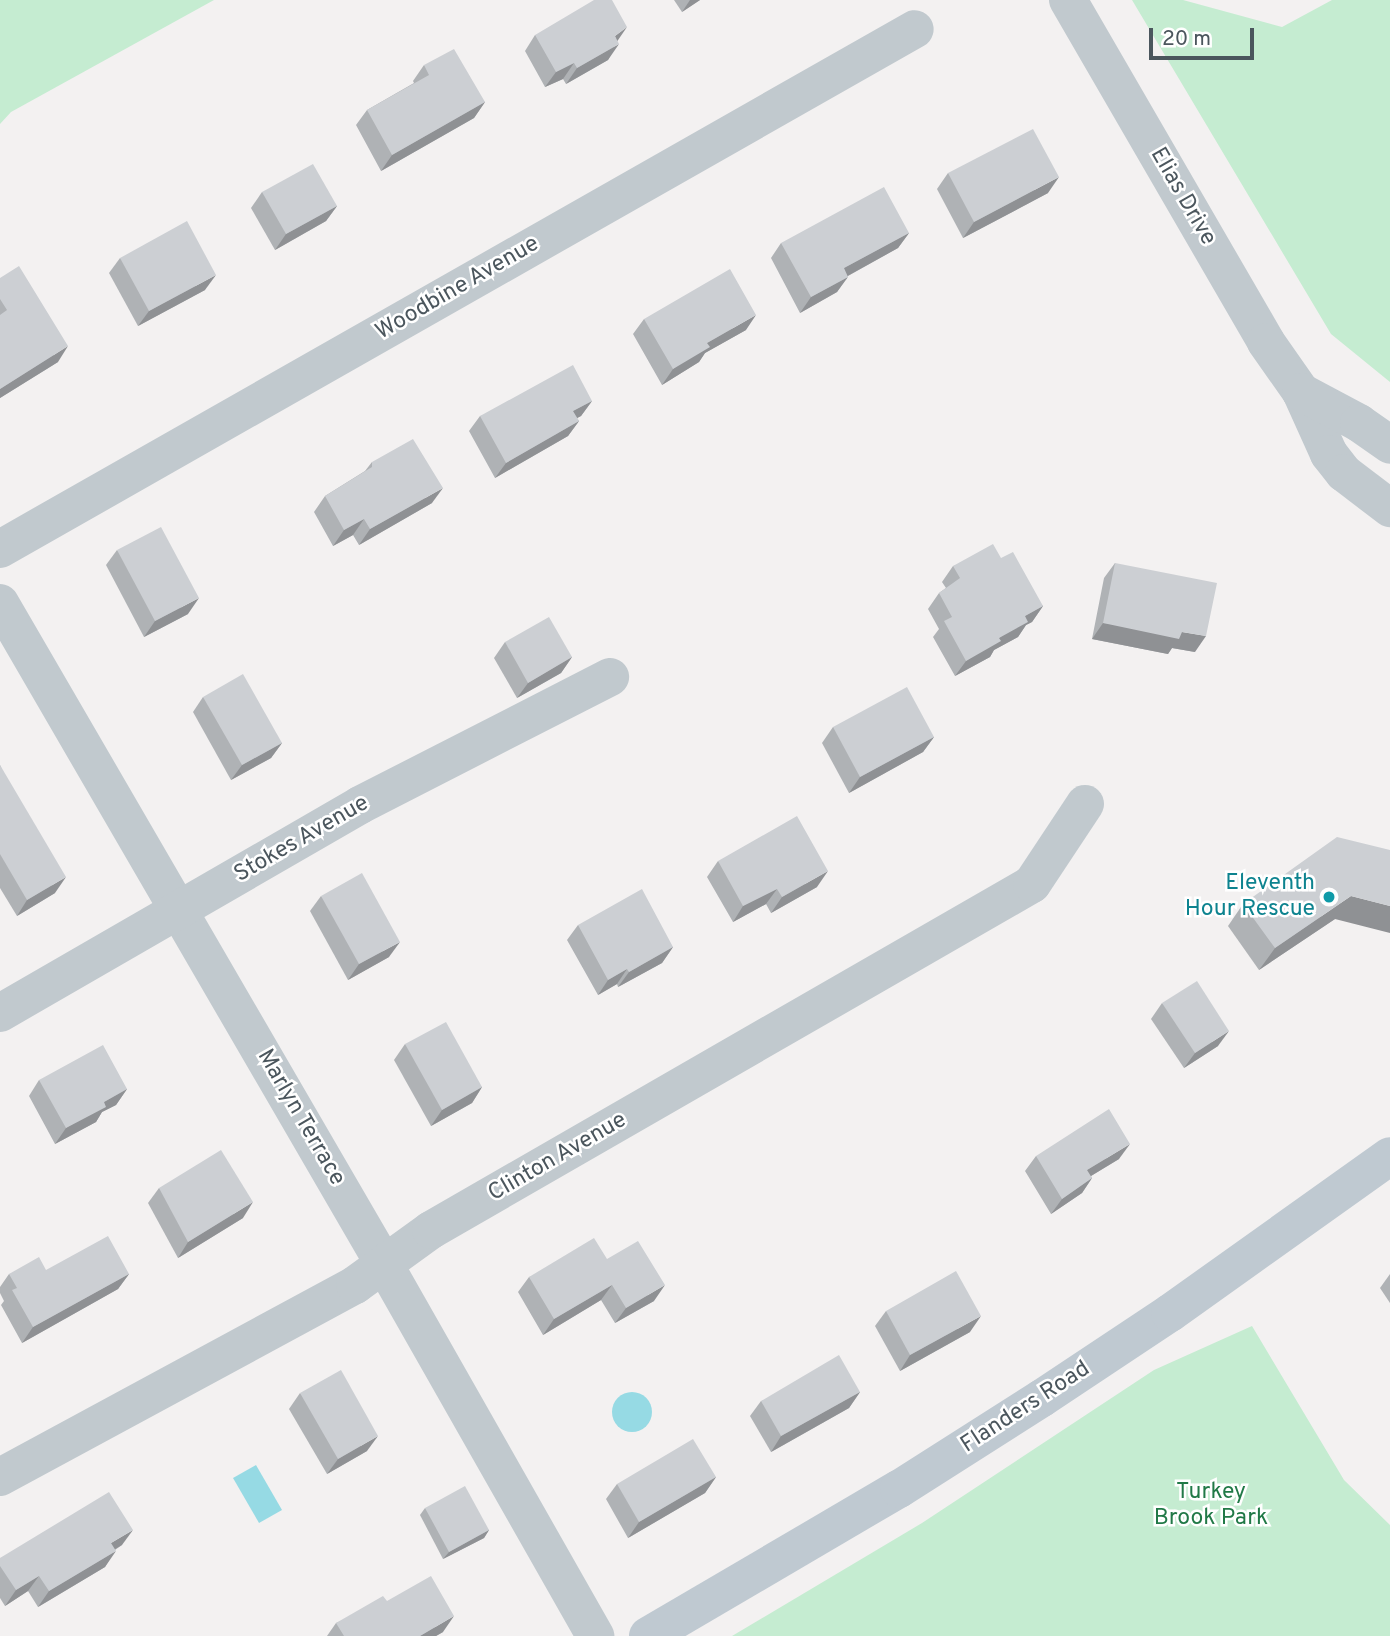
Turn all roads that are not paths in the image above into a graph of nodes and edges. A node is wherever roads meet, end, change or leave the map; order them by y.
1 (1069, 0) edge
2 (915, 29) dead end
3 (1301, 392) junction
4 (1390, 445) edge
5 (1390, 508) edge
6 (0, 549) edge
7 (0, 603) edge
8 (610, 677) dead end
9 (1085, 804) dead end
10 (180, 911) junction
11 (0, 1013) edge
12 (1390, 1156) edge
13 (384, 1264) junction
14 (0, 1477) edge
15 (595, 1636) edge
16 (648, 1636) edge

1 - 3 street, Elias Drive
2 - 6 street, Woodbine Avenue
3 - 4 street, Elias Drive
3 - 5 street, Elias Drive
7 - 10 street, Marlyn Terrace
8 - 10 street, Stokes Avenue
9 - 13 street, Clinton Avenue
10 - 11 street, Stokes Avenue
10 - 13 street, Marlyn Terrace
12 - 16 main road, Flanders Road
13 - 14 street, Clinton Avenue
13 - 15 street, Marlyn Terrace

